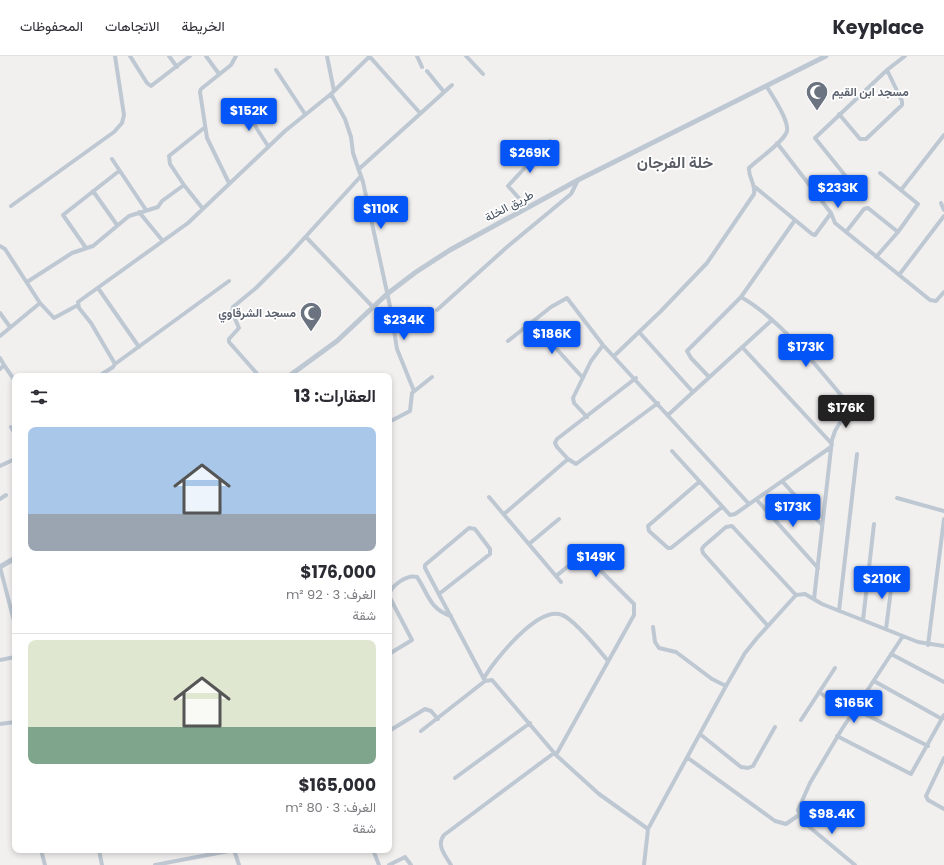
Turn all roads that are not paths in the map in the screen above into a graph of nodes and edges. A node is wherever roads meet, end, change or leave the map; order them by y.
1 (115, 56) edge
2 (130, 56) edge
3 (169, 56) edge
4 (190, 56) edge
5 (206, 56) edge
6 (236, 56) edge
7 (327, 56) edge
8 (370, 56) edge
9 (417, 56) edge
10 (466, 56) edge
11 (826, 56) edge
12 (906, 56) edge
13 (176, 66) junction
14 (422, 67) dead end
15 (276, 70) dead end
16 (887, 70) junction
17 (428, 71) dead end
18 (219, 74) junction
19 (483, 74) dead end
20 (452, 85) dead end
21 (767, 86) junction
22 (332, 92) junction
23 (444, 92) junction
24 (247, 108) dead end
25 (420, 113) junction
26 (305, 114) junction
27 (839, 114) junction
28 (204, 128) junction
29 (944, 135) edge
30 (550, 141) dead end
31 (777, 143) junction
32 (268, 146) junction
33 (112, 159) dead end
34 (359, 169) junction
35 (119, 171) junction
36 (880, 172) dead end
37 (361, 176) junction
38 (848, 179) dead end
39 (578, 180) junction
40 (228, 183) junction
41 (184, 185) junction
42 (755, 187) junction
43 (901, 190) junction
44 (93, 191) junction
45 (941, 203) dead end
46 (11, 206) dead end
47 (527, 207) junction
48 (203, 209) junction
49 (146, 210) junction
50 (944, 210) edge
51 (139, 212) junction
52 (831, 213) junction
53 (944, 216) edge
54 (795, 220) junction
55 (117, 226) junction
56 (846, 232) junction
57 (898, 232) junction
58 (306, 236) junction
59 (162, 240) junction
60 (0, 246) edge
61 (86, 248) junction
62 (876, 257) junction
63 (899, 275) junction
64 (228, 281) dead end
65 (27, 282) junction
66 (98, 288) junction
67 (944, 292) edge
68 (387, 294) junction
69 (741, 298) junction
70 (40, 303) junction
71 (78, 305) junction
72 (373, 306) junction
73 (437, 310) dead end
74 (0, 313) edge
75 (772, 320) junction
76 (532, 322) junction
77 (10, 328) junction
78 (639, 332) junction
79 (0, 336) edge
80 (508, 341) dead end
81 (603, 345) junction
82 (742, 347) junction
83 (138, 348) junction
84 (615, 355) junction
85 (0, 358) edge
86 (115, 364) junction
87 (4, 365) junction
88 (0, 369) edge
89 (104, 373) edge
90 (256, 373) edge
91 (298, 373) edge
92 (12, 377) edge
93 (432, 377) dead end
94 (710, 377) junction
95 (583, 378) junction
96 (636, 378) junction
97 (414, 391) junction
98 (693, 392) junction
99 (658, 403) junction
100 (668, 415) junction
101 (587, 416) junction
102 (392, 420) edge
103 (832, 445) junction
104 (672, 451) dead end
105 (857, 454) dead end
106 (568, 459) junction
107 (12, 460) edge
108 (0, 466) edge
109 (782, 481) junction
110 (699, 482) junction
111 (6, 496) dead end
112 (489, 497) dead end
113 (0, 498) edge
114 (897, 498) dead end
115 (756, 499) junction
116 (750, 504) junction
117 (722, 507) junction
118 (944, 511) edge
119 (504, 514) junction
120 (559, 519) dead end
121 (944, 519) edge
122 (874, 524) dead end
123 (822, 525) junction
124 (529, 544) junction
125 (12, 560) edge
126 (0, 567) edge
127 (818, 568) junction
128 (893, 574) dead end
129 (556, 576) junction
130 (561, 582) dead end
131 (392, 589) edge
132 (439, 594) junction
133 (796, 595) junction
134 (814, 599) junction
135 (392, 600) edge
136 (839, 611) junction
137 (12, 613) edge
138 (451, 616) junction
139 (862, 620) junction
140 (768, 626) junction
141 (653, 627) dead end
142 (886, 629) junction
143 (903, 636) junction
144 (928, 645) junction
145 (944, 646) edge
146 (392, 652) edge
147 (892, 654) junction
148 (12, 658) edge
149 (0, 660) edge
150 (608, 661) junction
151 (835, 668) dead end
152 (485, 680) junction
153 (874, 681) junction
154 (944, 682) edge
155 (726, 686) junction
156 (819, 692) junction
157 (855, 709) junction
158 (851, 715) junction
159 (943, 717) edge
160 (438, 719) junction
161 (801, 720) dead end
162 (12, 722) edge
163 (530, 723) junction
164 (0, 724) edge
165 (775, 727) dead end
166 (392, 728) edge
167 (421, 731) dead end
168 (700, 734) junction
169 (837, 736) junction
170 (928, 746) junction
171 (555, 754) junction
172 (688, 758) junction
173 (944, 758) edge
174 (455, 778) dead end
175 (944, 809) edge
176 (798, 815) junction
177 (648, 829) junction
178 (42, 853) edge
179 (100, 853) edge
180 (218, 853) edge
181 (235, 853) edge
182 (374, 853) edge
183 (44, 865) edge
184 (102, 865) edge
185 (155, 865) edge
186 (239, 865) edge
187 (379, 865) edge
188 (389, 865) edge
189 (411, 865) edge
190 (451, 865) edge
191 (644, 865) edge
192 (855, 865) edge

1 - 46 street
2 - 13 street
3 - 13 street
4 - 13 street
5 - 18 street
6 - 18 street
7 - 22 street
8 - 22 street
8 - 25 street
9 - 14 street
10 - 19 street
11 - 21 street, طريق الخلة
12 - 16 street
15 - 26 street
16 - 27 street
16 - 27 street
17 - 23 street
18 - 28 street
20 - 23 street
21 - 31 street
21 - 39 street, طريق الخلة
22 - 26 street
22 - 34 street
23 - 25 street
24 - 32 street
25 - 34 street
26 - 32 street
27 - 38 street
28 - 40 street
28 - 41 street
29 - 43 street
30 - 47 street
31 - 42 street
31 - 52 street
32 - 40 street
33 - 35 street
34 - 37 street
35 - 44 street
35 - 49 street
36 - 43 street
37 - 58 street
37 - 68 street
39 - 47 street, طريق الخلة
39 - 73 street
40 - 48 street
41 - 48 street
41 - 49 street
42 - 54 street
42 - 78 street
43 - 57 street
44 - 55 street
44 - 61 street
45 - 50 street
47 - 68 street, طريق الخلة
48 - 59 street
49 - 51 street
51 - 55 street
51 - 59 street
52 - 54 street
52 - 56 street
53 - 63 street
54 - 69 street
55 - 61 street
56 - 57 street
56 - 62 street
57 - 62 street
58 - 72 street
58 - 90 street
59 - 66 street
60 - 65 street
61 - 65 street
62 - 63 street
63 - 67 street
64 - 83 street
65 - 70 street
66 - 71 street
66 - 83 street
68 - 72 street, طريق الخلة
68 - 97 street
69 - 75 street
69 - 94 street
70 - 71 street
70 - 77 street
71 - 86 street
72 - 91 street, طريق الخلة
74 - 77 street
75 - 82 street
75 - 103 street
76 - 80 street
76 - 81 street
76 - 95 street
77 - 79 street
78 - 84 street
78 - 98 street
81 - 84 street
81 - 95 street
82 - 94 street
82 - 103 street
83 - 86 street
84 - 96 street
85 - 87 street
86 - 89 street
87 - 88 street
87 - 92 street
93 - 97 street
94 - 98 street
95 - 101 street
96 - 99 street
96 - 101 street
97 - 102 street
98 - 100 street
99 - 100 street
99 - 106 street
100 - 116 street
101 - 106 street
103 - 109 street
103 - 123 street
104 - 110 street
105 - 136 street
106 - 119 street
107 - 108 street
109 - 115 street
109 - 123 street
110 - 117 street
110 - 117 street
111 - 113 street
112 - 119 street
114 - 118 street
115 - 116 street
115 - 127 street
116 - 117 street
119 - 124 street
120 - 124 street
121 - 144 street
122 - 139 street
123 - 127 street
124 - 129 street
125 - 126 street
126 - 137 street
127 - 134 street
128 - 142 street
129 - 130 street
129 - 150 street
131 - 138 street
132 - 132 street
132 - 138 street
133 - 134 street
133 - 140 street
133 - 140 street
134 - 136 street
135 - 146 street
136 - 139 street
138 - 152 street
139 - 142 street
140 - 155 street
141 - 155 street
142 - 143 street
143 - 144 street
143 - 147 street
144 - 145 street
147 - 153 street
147 - 154 street
148 - 149 street
150 - 152 street
150 - 171 street
151 - 156 street
152 - 160 street
152 - 163 street
153 - 157 street
153 - 159 street
155 - 168 street
156 - 158 street
156 - 161 street
157 - 158 street
157 - 170 street
158 - 169 street
159 - 170 street
160 - 166 street
160 - 167 street
162 - 164 street
163 - 171 street
163 - 174 street
165 - 168 street
168 - 172 street
169 - 170 street
169 - 176 street
171 - 177 street
171 - 190 street
172 - 176 street
172 - 177 street
173 - 175 street
176 - 192 street
177 - 191 street
178 - 183 street
179 - 184 street
180 - 185 street
181 - 186 street
182 - 187 street
188 - 189 street

